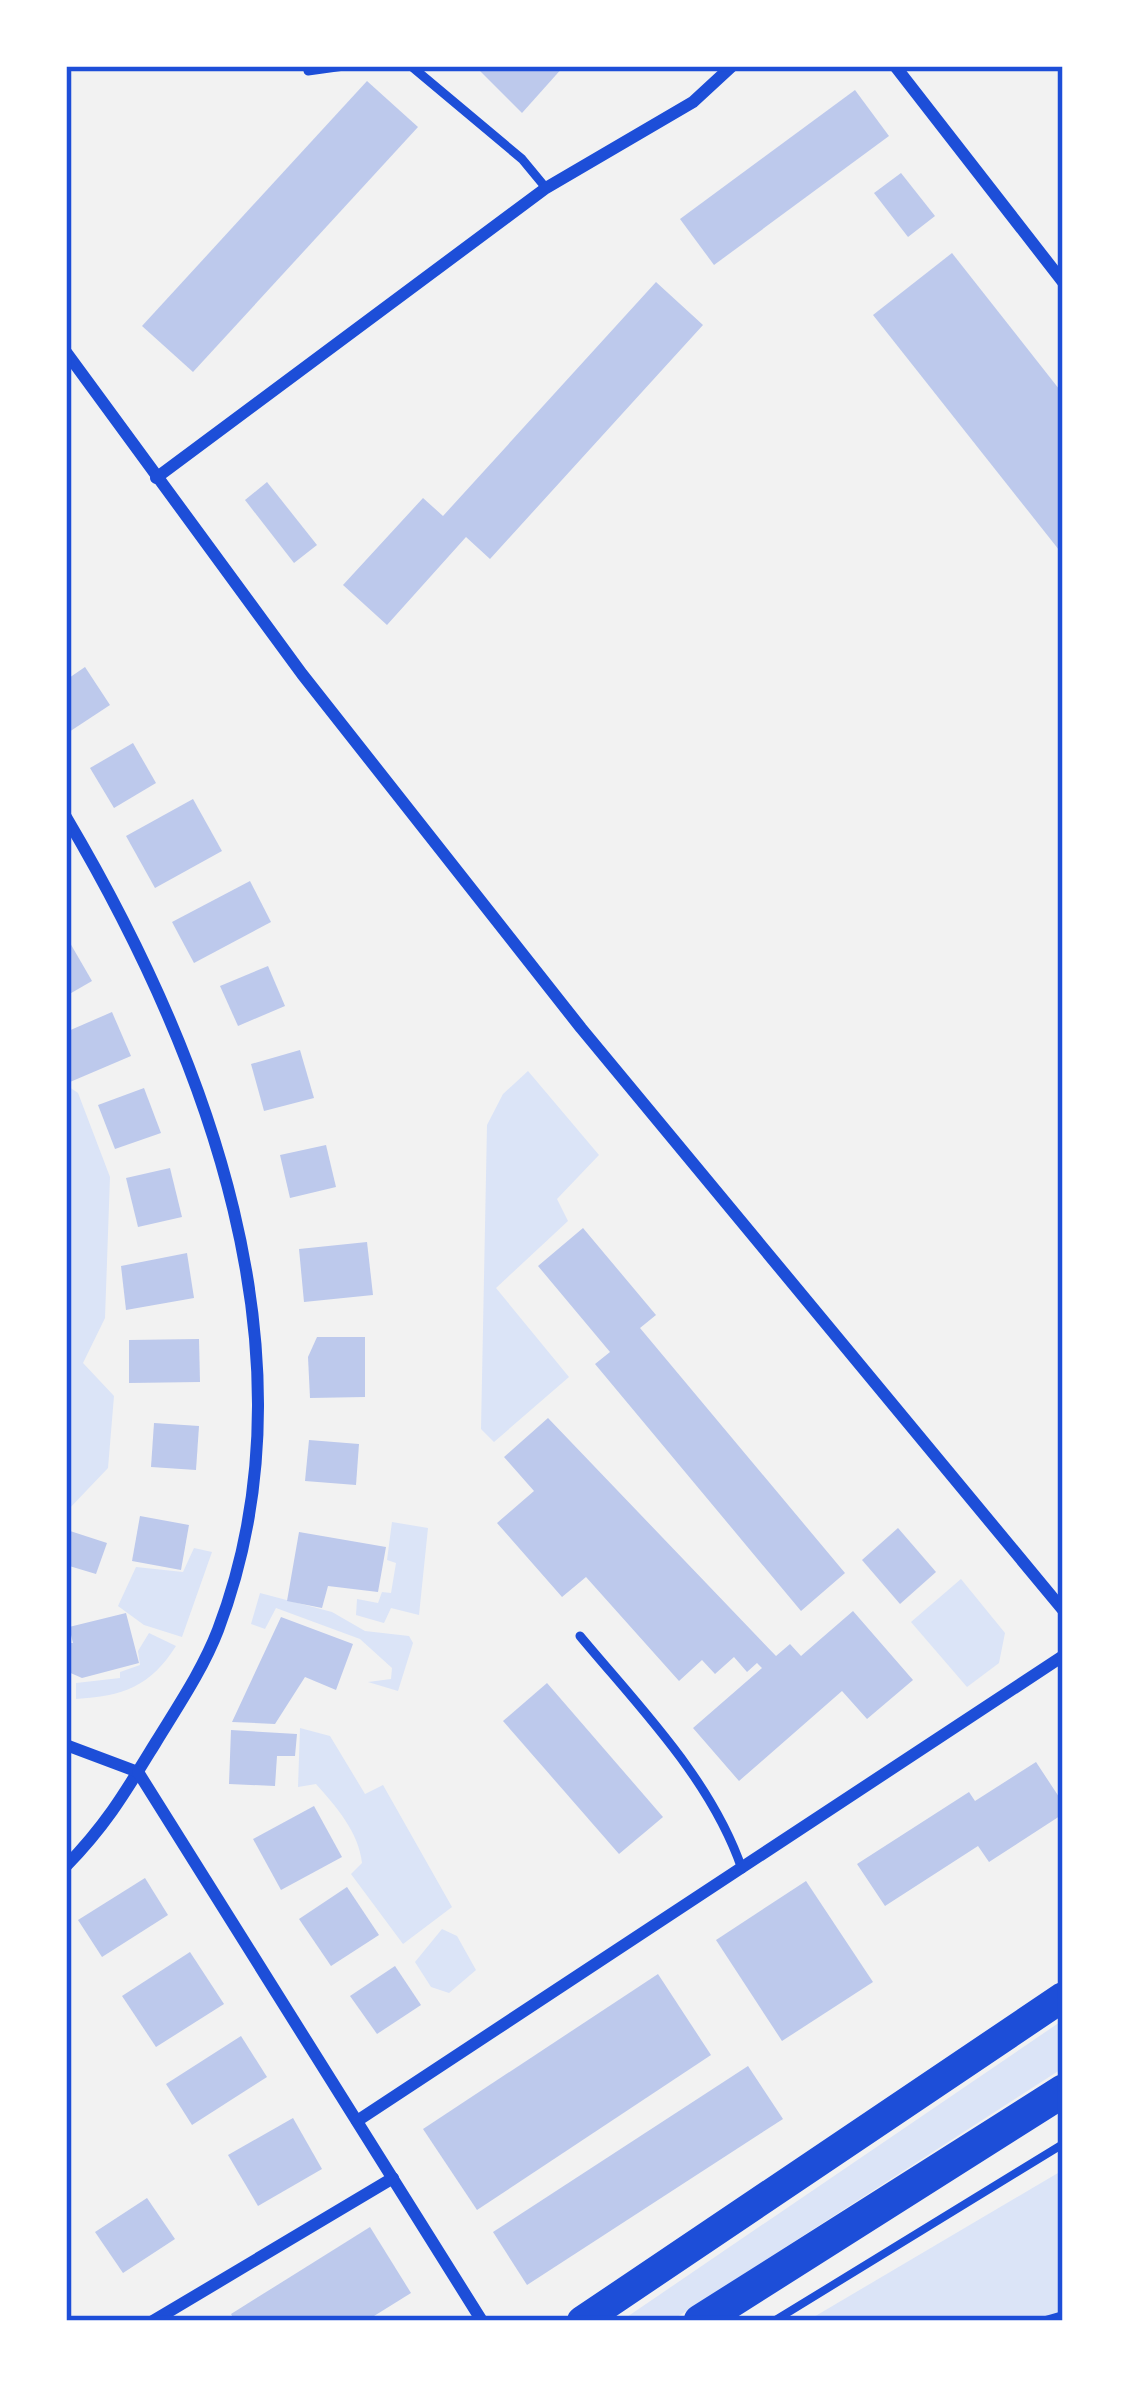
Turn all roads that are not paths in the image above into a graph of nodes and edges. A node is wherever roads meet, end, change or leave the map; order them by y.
1 (344, 66) edge
2 (411, 66) edge
3 (732, 66) edge
4 (895, 66) edge
5 (308, 71) dead end
6 (547, 188) junction
7 (1063, 282) edge
8 (66, 352) edge
9 (156, 478) junction
10 (66, 817) edge
11 (1063, 1610) edge
12 (580, 1636) dead end
13 (1063, 1655) edge
14 (66, 1744) edge
15 (138, 1772) junction
16 (66, 1866) edge
17 (742, 1869) junction
18 (1063, 1997) edge
19 (1063, 2091) edge
20 (357, 2121) junction
21 (393, 2178) junction
22 (153, 2321) edge
23 (482, 2321) edge
24 (582, 2321) edge
25 (700, 2321) edge

1 - 5 lane
2 - 6 lane
3 - 6 street
4 - 7 street
6 - 9 street
8 - 9 street
9 - 11 street
10 - 15 street
12 - 17 lane
13 - 17 street
14 - 15 street
15 - 16 street
15 - 20 street
17 - 20 street
18 - 24 main road
19 - 25 highway
20 - 21 street
21 - 22 street
21 - 23 street

